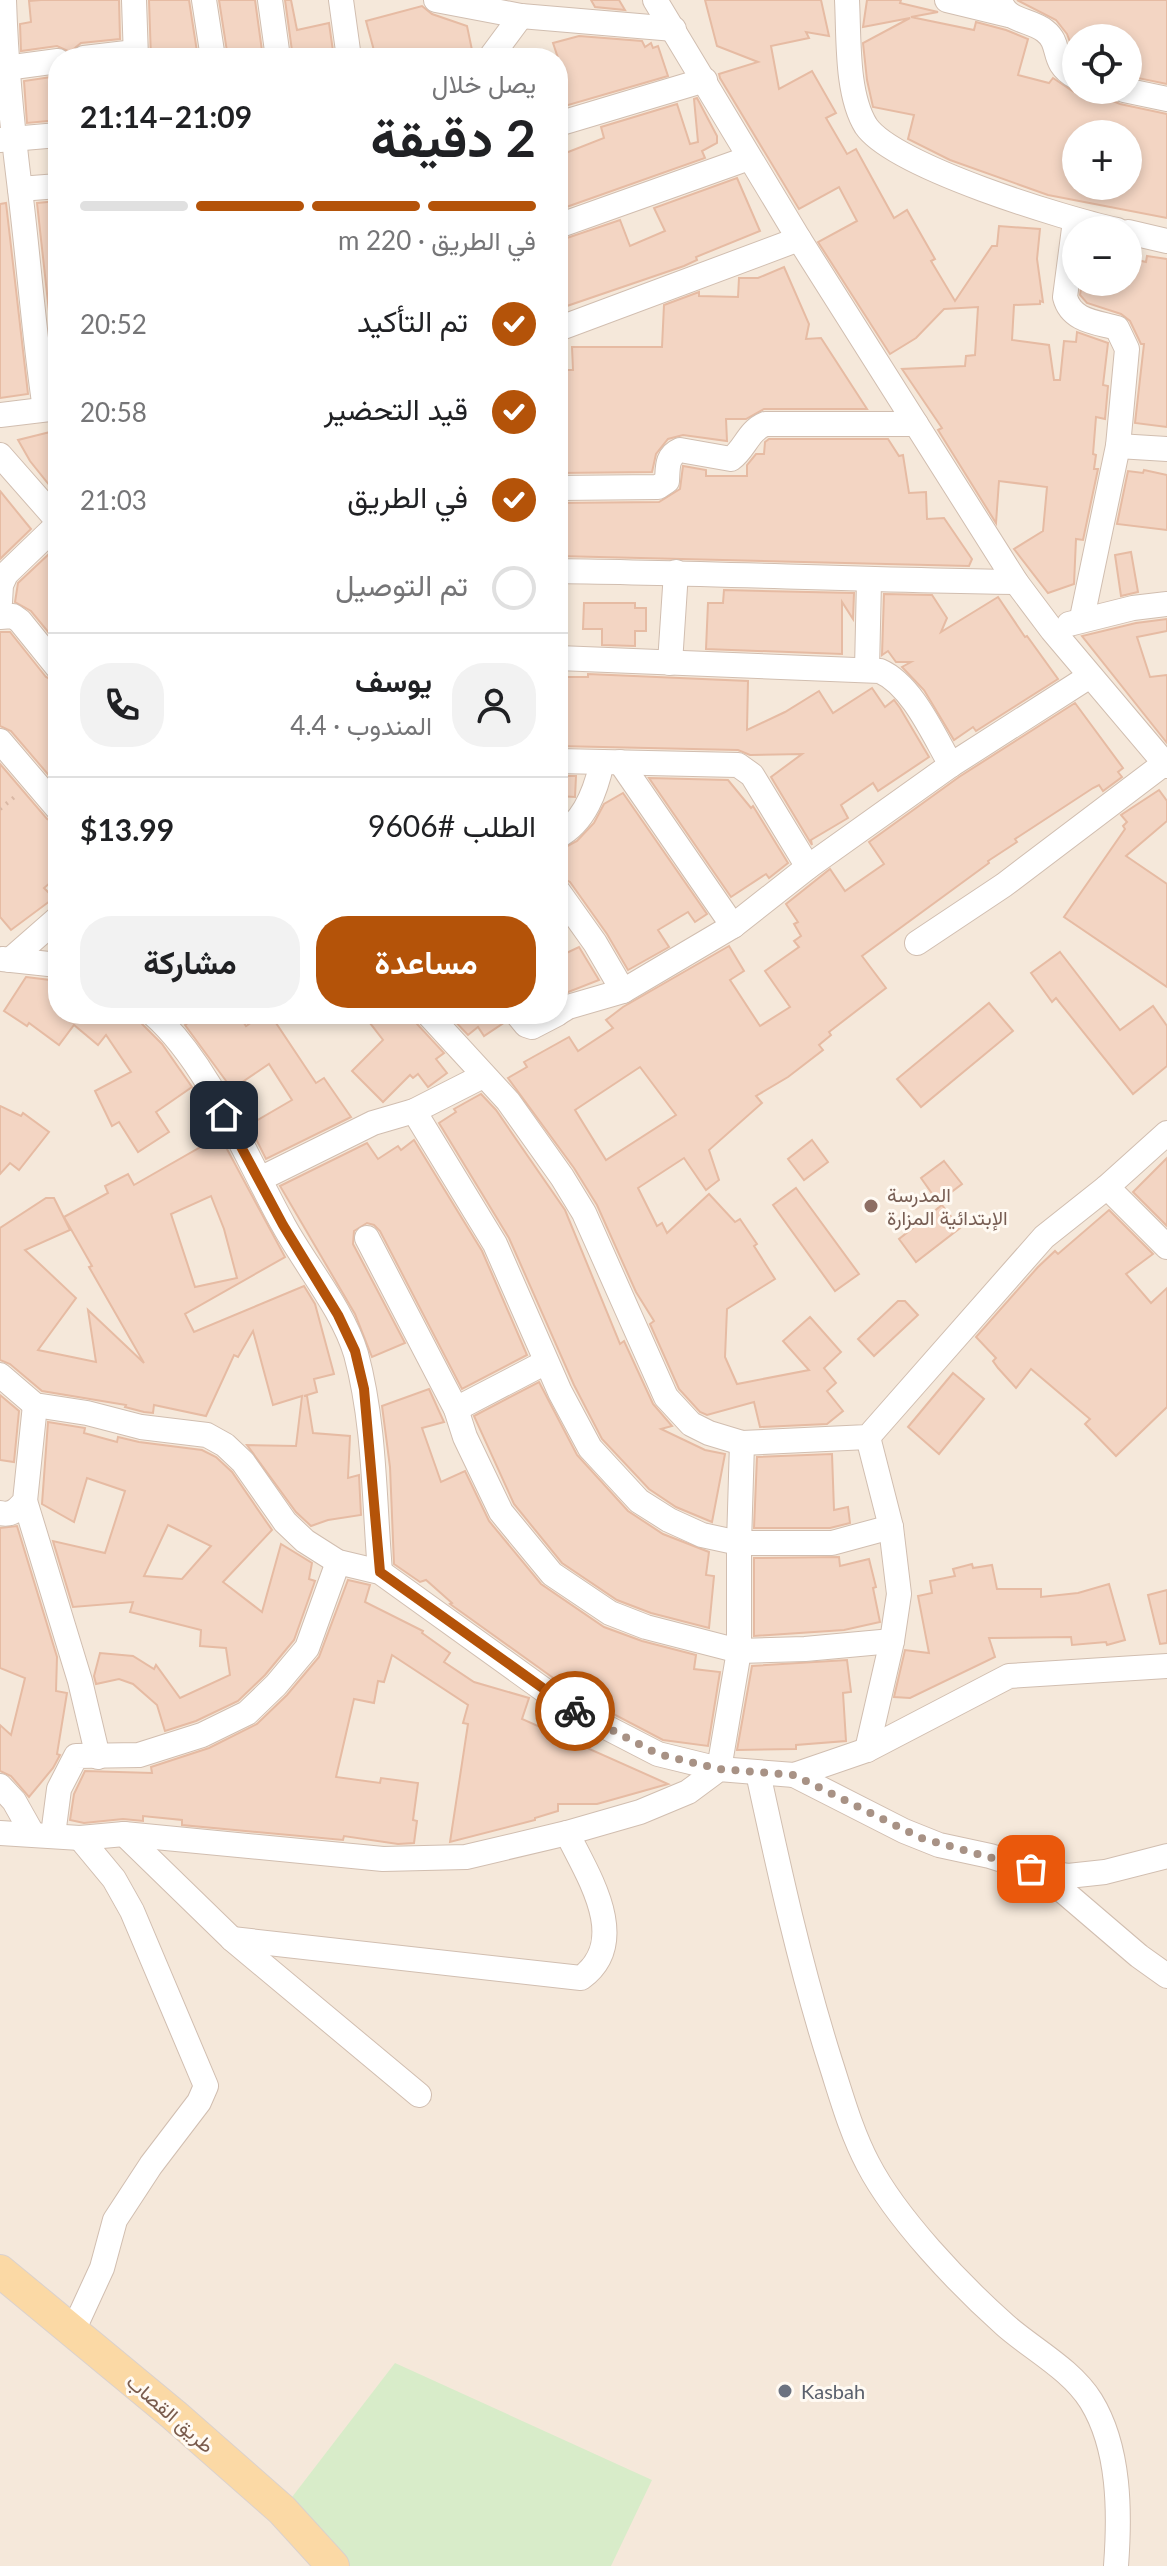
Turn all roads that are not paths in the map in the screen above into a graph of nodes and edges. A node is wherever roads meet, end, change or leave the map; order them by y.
1 (4, 0) edge
2 (134, 0) edge
3 (204, 0) edge
4 (270, 0) edge
5 (341, 0) edge
6 (436, 0) edge
7 (847, 0) edge
8 (947, 0) edge
9 (1004, 8) edge
10 (666, 11) edge
11 (521, 16) junction
12 (136, 48) edge
13 (211, 48) edge
14 (277, 48) edge
15 (348, 48) edge
16 (497, 48) edge
17 (48, 62) edge
18 (1062, 66) edge
19 (6, 68) junction
20 (705, 80) junction
21 (1142, 94) edge
22 (1167, 99) edge
23 (568, 121) edge
24 (48, 136) edge
25 (6, 140) edge
26 (749, 158) junction
27 (48, 187) edge
28 (20, 189) junction
29 (1062, 216) edge
30 (568, 222) edge
31 (1142, 235) edge
32 (799, 239) junction
33 (1167, 241) edge
34 (1065, 296) edge
35 (568, 325) edge
36 (48, 393) edge
37 (48, 409) edge
38 (0, 415) edge
39 (916, 424) junction
40 (1118, 446) junction
41 (1167, 449) edge
42 (0, 455) edge
43 (568, 488) edge
44 (48, 511) edge
45 (48, 533) edge
46 (568, 571) edge
47 (676, 572) junction
48 (869, 580) junction
49 (1016, 582) junction
50 (0, 602) edge
51 (1167, 604) edge
52 (0, 617) edge
53 (1082, 618) junction
54 (1052, 630) junction
55 (48, 646) edge
56 (568, 658) edge
57 (670, 663) junction
58 (867, 669) junction
59 (1090, 676) junction
60 (0, 741) edge
61 (568, 761) edge
62 (611, 762) junction
63 (951, 765) junction
64 (1166, 765) edge
65 (48, 797) edge
66 (568, 827) edge
67 (808, 867) junction
68 (568, 905) edge
69 (48, 926) edge
70 (733, 926) junction
71 (917, 943) dead end
72 (5, 959) edge
73 (48, 964) edge
74 (623, 991) junction
75 (568, 1009) edge
76 (162, 1024) edge
77 (437, 1024) edge
78 (483, 1076) junction
79 (414, 1111) junction
80 (1167, 1133) edge
81 (260, 1179) junction
82 (1107, 1187) junction
83 (367, 1238) dead end
84 (1167, 1247) edge
85 (546, 1362) junction
86 (0, 1375) edge
87 (35, 1405) junction
88 (456, 1409) junction
89 (868, 1437) junction
90 (742, 1443) junction
91 (25, 1501) junction
92 (0, 1513) edge
93 (891, 1527) junction
94 (739, 1543) junction
95 (338, 1562) junction
96 (380, 1572) junction
97 (892, 1641) junction
98 (739, 1651) junction
99 (1167, 1666) edge
100 (867, 1750) junction
101 (98, 1757) junction
102 (719, 1769) junction
103 (758, 1773) junction
104 (794, 1775) junction
105 (0, 1786) edge
106 (0, 1833) edge
107 (567, 1833) junction
108 (42, 1834) junction
109 (124, 1834) junction
110 (80, 1838) junction
111 (1167, 1856) edge
112 (1039, 1871) junction
113 (232, 1939) junction
114 (1167, 1976) edge
115 (419, 2095) dead end
116 (0, 2271) edge
117 (73, 2331) junction
118 (333, 2566) edge
119 (1119, 2566) edge

1 - 19 street
2 - 12 street
3 - 13 street
4 - 14 street
5 - 15 street
6 - 11 street
7 - 29 street
8 - 9 street
9 - 18 street
10 - 11 street
10 - 20 street
11 - 16 street
17 - 19 street
19 - 25 street
20 - 23 street
20 - 26 street
21 - 22 street
24 - 25 street
25 - 28 street
26 - 30 street
26 - 32 street
27 - 28 street
28 - 36 street
31 - 33 street
32 - 35 street
32 - 39 street
34 - 40 street
37 - 38 street
39 - 43 street
39 - 49 street
40 - 41 street
40 - 53 street
42 - 44 street
45 - 50 street
46 - 47 street
47 - 48 street
47 - 57 street
48 - 49 street
48 - 58 street
49 - 54 street
51 - 53 street
52 - 55 street
53 - 54 street
54 - 59 street
56 - 57 street
57 - 58 street
58 - 63 street
59 - 63 street
59 - 64 street
60 - 65 street
61 - 62 street
62 - 66 street
62 - 67 street
62 - 70 street
63 - 67 street
64 - 71 street
67 - 70 street
68 - 74 street
69 - 72 street
70 - 74 street
72 - 73 street
74 - 75 street
76 - 81 street
77 - 78 street
78 - 79 street
78 - 90 street
79 - 81 street
79 - 85 street
80 - 82 street
81 - 96 street
82 - 84 street
82 - 89 street
83 - 88 street
85 - 88 street
85 - 94 street
86 - 87 street
87 - 91 street
87 - 95 street
88 - 98 street
89 - 90 street
89 - 93 street
90 - 94 street
91 - 92 street
91 - 101 street
93 - 94 street
93 - 97 street
94 - 98 street
95 - 96 street
95 - 101 street
96 - 102 street
97 - 98 street
97 - 100 street
98 - 102 street
99 - 100 street
100 - 104 street
101 - 108 street
102 - 103 street
102 - 107 street
103 - 104 street
103 - 119 street
104 - 112 street
105 - 108 street
106 - 108 street
107 - 109 street
107 - 113 street
108 - 110 street
109 - 110 street
109 - 113 street
110 - 117 street
111 - 112 street
112 - 114 street
113 - 115 street
116 - 117 main road, طريق القصاب
117 - 118 main road, طريق القصاب

